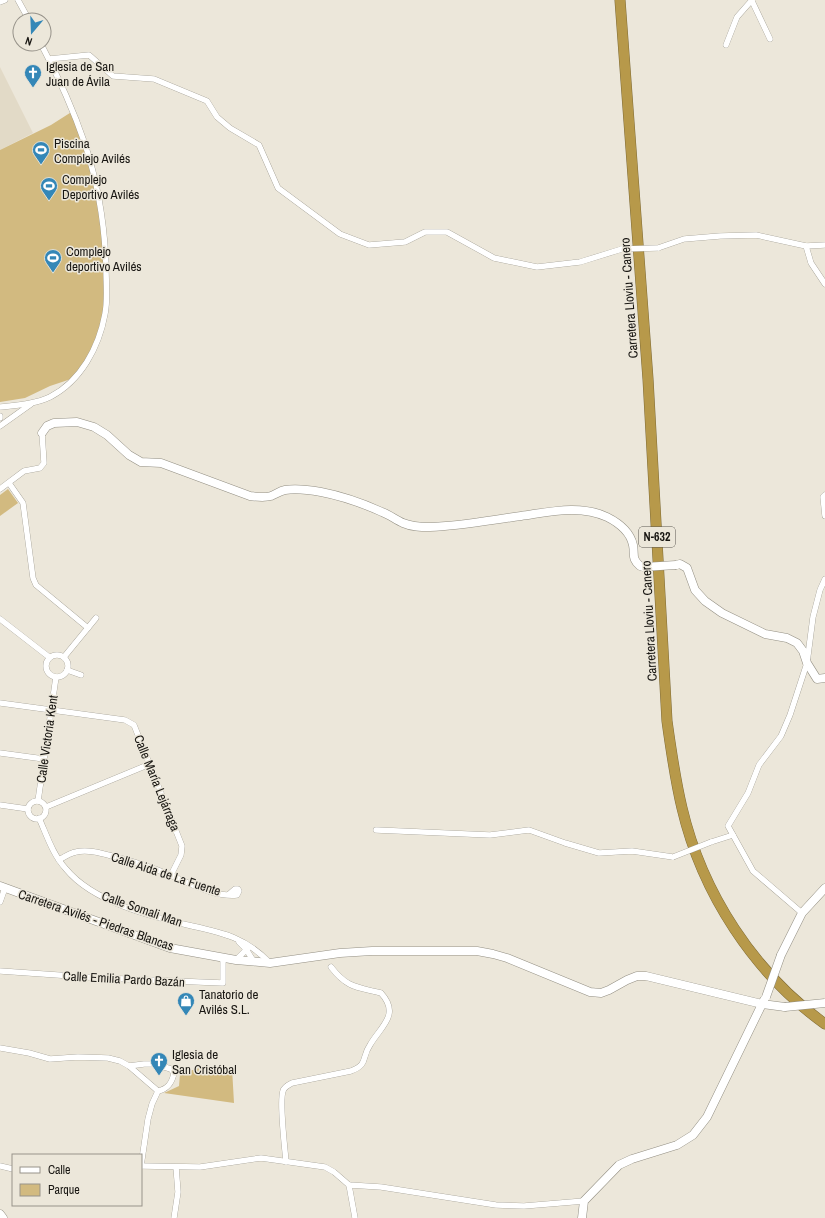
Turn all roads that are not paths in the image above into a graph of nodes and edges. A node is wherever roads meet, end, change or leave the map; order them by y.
1 (5, 0) edge
2 (18, 0) edge
3 (620, 0) edge
4 (752, 0) edge
5 (0, 2) edge
6 (25, 12) edge
7 (770, 39) dead end
8 (726, 45) dead end
9 (45, 52) edge
10 (49, 59) junction
11 (825, 244) edge
12 (806, 246) junction
13 (825, 284) edge
14 (33, 403) junction
15 (0, 407) edge
16 (0, 426) edge
17 (42, 433) joint
18 (8, 483) junction
19 (0, 489) edge
20 (825, 495) edge
21 (825, 516) edge
22 (825, 578) edge
23 (96, 618) dead end
24 (1, 621) edge
25 (88, 628) junction
26 (64, 657) junction
27 (49, 658) junction
28 (807, 663) junction
29 (67, 670) junction
30 (81, 675) dead end
31 (56, 677) junction
32 (825, 678) edge
33 (0, 703) edge
34 (51, 710) junction
35 (0, 752) edge
36 (44, 759) junction
37 (150, 764) junction
38 (38, 801) junction
39 (0, 805) edge
40 (46, 807) junction
41 (28, 809) junction
42 (39, 818) junction
43 (376, 830) dead end
44 (733, 835) junction
45 (59, 860) junction
46 (171, 875) junction
47 (2, 887) edge
48 (825, 888) edge
49 (228, 895) dead end
50 (0, 902) edge
51 (802, 913) junction
52 (251, 948) junction
53 (223, 958) junction
54 (236, 960) junction
55 (254, 962) junction
56 (270, 963) junction
57 (331, 967) dead end
58 (0, 971) edge
59 (764, 1000) junction
60 (825, 1004) edge
61 (825, 1024) edge
62 (0, 1048) edge
63 (129, 1066) junction
64 (158, 1091) junction
65 (142, 1159) edge
66 (286, 1162) junction
67 (0, 1166) edge
68 (142, 1166) edge
69 (176, 1167) junction
70 (12, 1169) edge
71 (349, 1185) junction
72 (584, 1201) junction
73 (0, 1214) edge
74 (3, 1218) edge
75 (174, 1218) edge
76 (355, 1218) edge
77 (582, 1218) edge

1 - 5 street
2 - 6 street
3 - 61 highway, Carretera Lloviu - Canero / N-632
4 - 7 street
4 - 8 street
9 - 10 street
10 - 12 street, bridge
10 - 14 street
11 - 12 street
12 - 13 street
14 - 15 street
14 - 16 street
17 - 18 street
17 - 28 street, bridge
18 - 19 street
18 - 25 street
20 - 21 street
22 - 28 street
23 - 25 street
24 - 27 street
25 - 26 street
26 - 27 street
26 - 29 street
27 - 31 street
28 - 32 street
28 - 44 street
29 - 30 street
29 - 31 street
31 - 34 street, Calle Victoria Kent
33 - 34 street
34 - 36 street, Calle Victoria Kent
34 - 37 street, Calle María Lejárraga
35 - 36 street
36 - 38 street, Calle Victoria Kent
37 - 40 street
37 - 46 street, Calle María Lejárraga
38 - 40 street
38 - 41 street
39 - 41 street
40 - 42 street
41 - 42 street
42 - 45 street, Calle Somali Man
43 - 44 street, bridge
44 - 51 street
45 - 46 street, Calle Aida de La Fuente
45 - 52 street, Calle Somali Man
46 - 49 street, Calle Aida de La Fuente
47 - 50 street
47 - 53 street, Carretera Avilés - Piedras Blancas
48 - 51 street
51 - 59 street, bridge
52 - 54 street
52 - 55 street
52 - 55 street
52 - 56 street, Calle Somali Man
53 - 54 street, Carretera Avilés - Piedras Blancas
53 - 58 street, Calle Emilia Pardo Bazán
54 - 55 street, Carretera Avilés - Piedras Blancas
55 - 56 street, Carretera Avilés - Piedras Blancas
56 - 59 street, Carretera Avilés - Piedras Blancas
57 - 66 street
59 - 60 street, Carretera Avilés - Piedras Blancas, bridge
59 - 72 street
62 - 63 street
63 - 64 street
63 - 64 street
64 - 65 street
66 - 69 street
66 - 71 street
67 - 70 street
68 - 69 street
69 - 75 street
71 - 72 street
71 - 76 street
72 - 77 street
73 - 74 street

